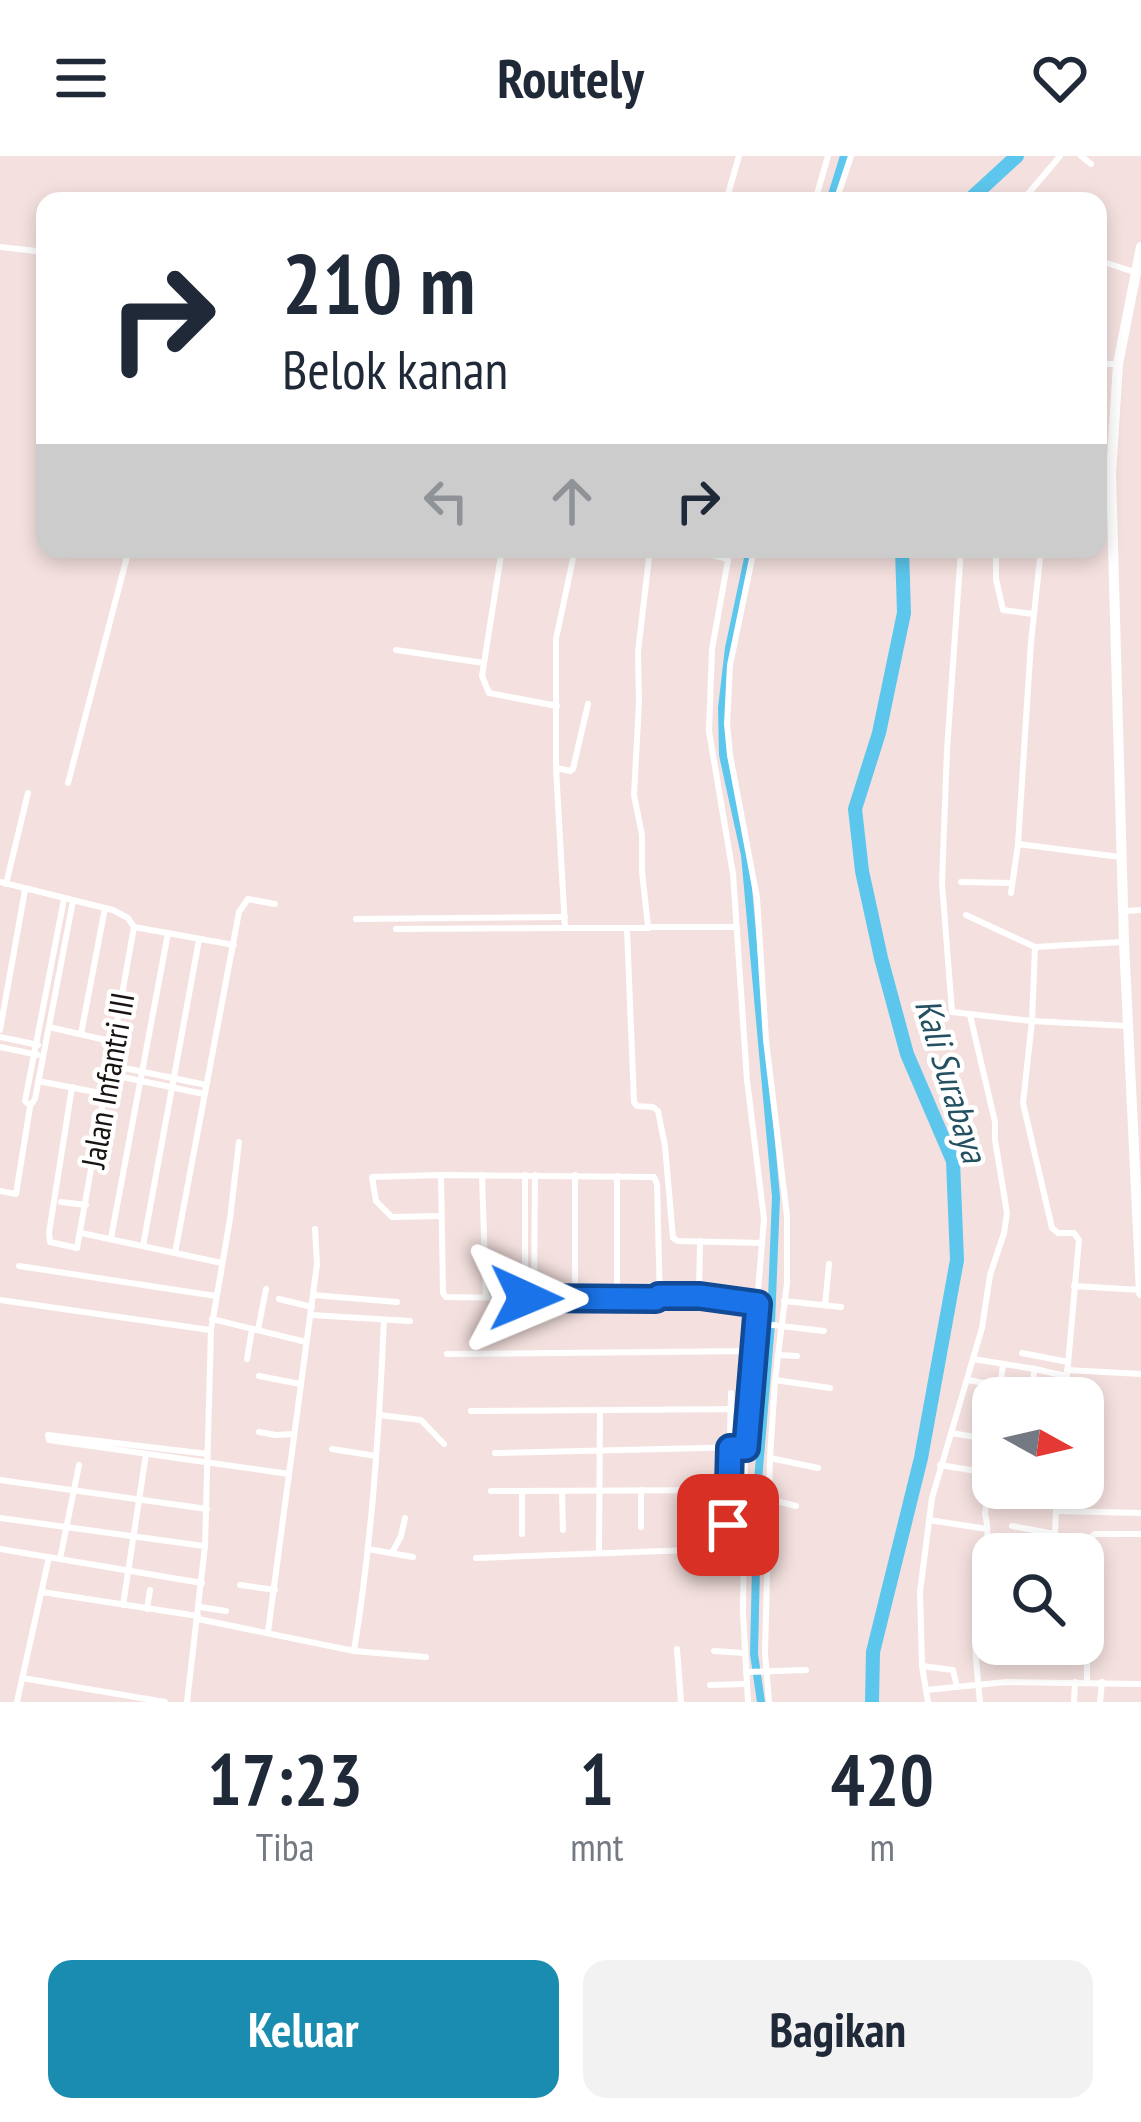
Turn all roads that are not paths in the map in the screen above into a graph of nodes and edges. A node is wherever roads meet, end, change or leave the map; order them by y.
1 (739, 156) edge
2 (851, 156) edge
3 (1060, 156) edge
4 (1081, 156) edge
5 (828, 162) edge
6 (1091, 164) dead end
7 (844, 172) junction
8 (729, 192) edge
9 (820, 192) edge
10 (838, 192) edge
11 (1030, 192) edge
12 (1141, 247) edge
13 (0, 248) edge
14 (36, 251) edge
15 (1107, 263) edge
16 (1138, 273) edge
17 (1107, 364) edge
18 (1118, 364) junction
19 (127, 558) edge
20 (501, 558) edge
21 (573, 558) edge
22 (649, 558) edge
23 (724, 558) edge
24 (752, 558) edge
25 (960, 558) edge
26 (996, 558) edge
27 (1040, 558) edge
28 (728, 559) joint
29 (1034, 614) junction
30 (395, 650) dead end
31 (484, 663) junction
32 (711, 681) junction
33 (728, 682) junction
34 (588, 704) dead end
35 (712, 704) junction
36 (727, 704) junction
37 (554, 705) junction
38 (556, 768) junction
39 (68, 784) dead end
40 (28, 793) dead end
41 (1018, 844) junction
42 (1122, 857) junction
43 (961, 882) dead end
44 (3, 883) edge
45 (1012, 883) junction
46 (25, 890) junction
47 (1010, 893) dead end
48 (755, 899) junction
49 (69, 900) junction
50 (739, 902) junction
51 (275, 904) dead end
52 (105, 908) junction
53 (1141, 910) edge
54 (1124, 911) junction
55 (966, 915) dead end
56 (565, 917) junction
57 (356, 919) dead end
58 (134, 927) junction
59 (737, 927) junction
60 (565, 928) junction
61 (648, 928) junction
62 (395, 929) dead end
63 (627, 929) junction
64 (167, 933) junction
65 (199, 940) junction
66 (1124, 942) junction
67 (234, 945) junction
68 (1036, 946) junction
69 (970, 1015) junction
70 (1032, 1021) junction
71 (1129, 1026) junction
72 (49, 1028) junction
73 (0, 1034) edge
74 (81, 1034) junction
75 (765, 1040) junction
76 (748, 1041) junction
77 (114, 1042) junction
78 (0, 1048) edge
79 (39, 1050) junction
80 (109, 1070) junction
81 (141, 1076) junction
82 (34, 1080) junction
83 (173, 1083) junction
84 (72, 1087) junction
85 (205, 1090) junction
86 (105, 1094) junction
87 (239, 1142) dead end
88 (780, 1164) junction
89 (763, 1166) junction
90 (441, 1174) junction
91 (482, 1175) junction
92 (530, 1175) junction
93 (575, 1175) junction
94 (617, 1176) junction
95 (0, 1191) edge
96 (62, 1202) dead end
97 (86, 1205) junction
98 (440, 1216) junction
99 (315, 1229) dead end
100 (81, 1233) junction
101 (111, 1238) junction
102 (700, 1241) junction
103 (762, 1243) junction
104 (143, 1246) junction
105 (175, 1253) junction
106 (222, 1263) junction
107 (830, 1264) dead end
108 (19, 1266) dead end
109 (1074, 1286) junction
110 (266, 1289) dead end
111 (1141, 1291) edge
112 (314, 1295) junction
113 (216, 1296) junction
114 (486, 1298) junction
115 (702, 1298) junction
116 (278, 1299) dead end
117 (530, 1299) junction
118 (575, 1299) junction
119 (617, 1299) junction
120 (658, 1299) junction
121 (0, 1300) edge
122 (375, 1301) junction
123 (784, 1301) junction
124 (397, 1302) dead end
125 (758, 1304) junction
126 (825, 1305) junction
127 (841, 1307) dead end
128 (311, 1311) junction
129 (212, 1319) junction
130 (373, 1319) junction
131 (385, 1320) junction
132 (526, 1320) dead end
133 (410, 1321) dead end
134 (757, 1326) junction
135 (781, 1326) junction
136 (255, 1329) junction
137 (211, 1330) junction
138 (824, 1331) dead end
139 (307, 1342) junction
140 (753, 1352) junction
141 (1022, 1353) dead end
142 (447, 1354) dead end
143 (778, 1355) junction
144 (797, 1356) dead end
145 (247, 1359) dead end
146 (973, 1359) junction
147 (1003, 1364) junction
148 (1067, 1369) junction
149 (1035, 1370) junction
150 (1141, 1374) edge
151 (259, 1376) dead end
152 (1001, 1377) edge
153 (1034, 1377) edge
154 (1066, 1377) edge
155 (775, 1379) junction
156 (967, 1379) junction
157 (972, 1380) edge
158 (300, 1384) junction
159 (830, 1388) dead end
160 (731, 1393) dead end
161 (731, 1409) junction
162 (747, 1409) junction
163 (600, 1410) junction
164 (471, 1411) dead end
165 (380, 1415) junction
166 (259, 1432) dead end
167 (951, 1433) junction
168 (294, 1434) junction
169 (972, 1436) edge
170 (444, 1444) dead end
171 (126, 1448) junction
172 (730, 1448) junction
173 (746, 1448) junction
174 (332, 1449) dead end
175 (600, 1450) junction
176 (495, 1453) dead end
177 (146, 1454) junction
178 (376, 1456) junction
179 (770, 1458) junction
180 (208, 1459) junction
181 (79, 1465) dead end
182 (940, 1465) junction
183 (818, 1468) dead end
184 (972, 1471) edge
185 (289, 1474) junction
186 (0, 1480) edge
187 (75, 1490) junction
188 (601, 1490) junction
189 (641, 1490) junction
190 (680, 1490) junction
191 (729, 1490) junction
192 (745, 1490) junction
193 (490, 1491) dead end
194 (562, 1491) junction
195 (522, 1492) junction
196 (769, 1499) junction
197 (139, 1500) junction
198 (796, 1506) dead end
199 (206, 1509) junction
200 (986, 1509) edge
201 (1057, 1511) joint
202 (1141, 1513) edge
203 (0, 1518) edge
204 (405, 1518) dead end
205 (929, 1520) junction
206 (728, 1525) dead end
207 (1012, 1526) dead end
208 (68, 1527) junction
209 (641, 1527) dead end
210 (680, 1528) dead end
211 (987, 1529) junction
212 (563, 1531) dead end
213 (986, 1533) edge
214 (1042, 1533) edge
215 (1055, 1533) edge
216 (522, 1534) dead end
217 (1104, 1534) edge
218 (1141, 1534) edge
219 (134, 1536) junction
220 (205, 1546) junction
221 (745, 1547) junction
222 (0, 1549) edge
223 (368, 1550) junction
224 (599, 1552) junction
225 (392, 1553) junction
226 (49, 1557) junction
227 (413, 1557) dead end
228 (476, 1558) dead end
229 (60, 1559) junction
230 (128, 1570) junction
231 (202, 1583) junction
232 (240, 1585) dead end
233 (150, 1590) dead end
234 (275, 1590) junction
235 (42, 1592) junction
236 (122, 1605) junction
237 (147, 1609) junction
238 (226, 1611) dead end
239 (199, 1614) junction
240 (268, 1632) junction
241 (677, 1649) dead end
242 (354, 1651) junction
243 (715, 1652) dead end
244 (744, 1653) junction
245 (426, 1657) dead end
246 (977, 1665) edge
247 (1087, 1665) edge
248 (922, 1666) junction
249 (806, 1670) dead end
250 (765, 1671) junction
251 (748, 1672) junction
252 (22, 1678) junction
253 (1075, 1682) junction
254 (1087, 1682) junction
255 (1102, 1682) junction
256 (746, 1684) junction
257 (978, 1684) junction
258 (1141, 1684) edge
259 (710, 1685) dead end
260 (957, 1687) junction
261 (926, 1690) junction
262 (17, 1702) edge
263 (165, 1702) edge
264 (187, 1702) edge
265 (681, 1702) edge
266 (748, 1702) edge
267 (769, 1702) edge
268 (928, 1702) edge
269 (980, 1702) edge
270 (1074, 1702) edge
271 (1100, 1702) edge

1 - 8 street
2 - 7 street
3 - 11 street
4 - 6 street
5 - 7 street
5 - 9 street
7 - 10 street
12 - 16 main road
13 - 14 street
15 - 16 street
16 - 18 main road
17 - 18 street
18 - 42 main road
19 - 39 street
20 - 31 street
21 - 37 street
22 - 61 street
23 - 28 street
24 - 33 street
25 - 69 street
26 - 29 street
27 - 29 street
28 - 32 street
29 - 41 street
30 - 31 street
31 - 37 street
32 - 33 street
32 - 35 street
33 - 36 street
34 - 38 street
35 - 36 street
35 - 50 street
36 - 48 street
37 - 38 street
38 - 56 street
40 - 44 street
41 - 42 street
41 - 45 street
42 - 54 main road
43 - 45 street
44 - 46 street
45 - 47 street
46 - 49 street
46 - 73 street
48 - 50 street
48 - 75 street
49 - 52 street
49 - 72 street
49 - 79 street
50 - 59 street
51 - 67 street
52 - 58 street
52 - 74 street
53 - 54 street
54 - 66 main road
55 - 68 street
56 - 57 street
56 - 60 street
58 - 64 street
58 - 77 street, Jalan Infantri III
59 - 61 street
59 - 76 street
60 - 62 street
60 - 63 street
61 - 63 street
63 - 102 street
64 - 65 street
64 - 81 street
65 - 67 street
65 - 83 street
66 - 68 street
66 - 71 main road
67 - 85 street
68 - 70 street
69 - 70 street
69 - 146 street
70 - 71 street
70 - 109 street
71 - 111 main road
72 - 74 street
72 - 79 street
73 - 79 street
74 - 77 street
75 - 76 street
75 - 88 street
76 - 89 street
77 - 80 street, Jalan Infantri III
78 - 79 street
79 - 82 street
80 - 81 street
80 - 86 street, Jalan Infantri III
81 - 83 street
81 - 101 street
82 - 84 street
82 - 95 street
83 - 85 street
83 - 104 street
84 - 86 street
84 - 100 street
85 - 105 street
86 - 97 street, Jalan Infantri III
87 - 106 street
88 - 89 street
88 - 123 street
89 - 103 street
90 - 91 street
90 - 98 street
90 - 98 street
91 - 92 street
91 - 114 street
92 - 93 street
92 - 117 street
93 - 94 street
93 - 118 street
94 - 119 street
94 - 120 street
96 - 97 street
97 - 100 street, Jalan Infantri III
98 - 114 street
99 - 112 street
100 - 101 street
101 - 104 street
102 - 103 street
102 - 115 street
103 - 125 street
104 - 105 street
105 - 106 street
106 - 113 street
107 - 126 street
108 - 113 street
109 - 111 street
109 - 148 street
110 - 136 street
112 - 122 street
112 - 128 street
113 - 129 street
114 - 117 street
115 - 120 street
115 - 125 street
116 - 128 street
117 - 118 street
117 - 132 street
118 - 119 street
119 - 120 street
121 - 137 street
122 - 124 street
122 - 130 street
123 - 126 street
123 - 135 street
125 - 134 street
126 - 127 street
128 - 130 street
128 - 139 street
129 - 136 street
129 - 137 street
130 - 131 street
131 - 133 street
131 - 165 street
134 - 135 street
134 - 140 street
135 - 138 street
135 - 143 street
136 - 139 street
136 - 145 street
137 - 180 street
139 - 158 street
140 - 142 street
140 - 162 street
141 - 148 street
143 - 144 street
143 - 155 street
146 - 147 street
146 - 156 street
147 - 149 street
147 - 152 street
148 - 149 street
148 - 150 street
148 - 154 street
149 - 153 street
151 - 158 street
155 - 159 street
155 - 179 street
156 - 157 street
156 - 167 street
158 - 168 street
160 - 161 street
161 - 162 street
161 - 163 street
161 - 172 street
162 - 173 street
163 - 164 street
163 - 175 street
165 - 170 street
165 - 178 street
166 - 168 street
167 - 169 street
167 - 182 street
168 - 185 street
171 - 171 street
171 - 177 street
171 - 180 street
172 - 173 street
172 - 175 street
172 - 191 street
173 - 192 street
174 - 178 street
175 - 176 street
175 - 188 street
177 - 180 street
177 - 197 street
178 - 223 street
179 - 183 street
179 - 196 street
180 - 185 street
180 - 199 street
181 - 187 street
182 - 184 street
182 - 205 street
185 - 234 street
186 - 187 street
187 - 197 street
187 - 208 street
188 - 189 street
188 - 194 street
188 - 224 street
189 - 190 street
189 - 209 street
190 - 191 street
190 - 210 street
191 - 192 street
191 - 206 street
192 - 221 street
193 - 195 street
194 - 195 street
194 - 212 street
195 - 216 street
196 - 198 street
196 - 250 street
197 - 199 street
197 - 219 street
199 - 220 street
200 - 211 street
201 - 202 street
201 - 215 street
203 - 208 street
204 - 225 street
205 - 211 street
205 - 248 street
207 - 214 street
208 - 219 street
208 - 229 street
211 - 213 street
217 - 218 street
219 - 220 street
219 - 230 street
220 - 231 street
221 - 224 street
221 - 244 street
222 - 226 street
223 - 225 street
223 - 242 street
224 - 228 street
225 - 227 street
226 - 229 street
226 - 235 street
229 - 230 street
230 - 231 street
230 - 236 street
231 - 239 street
232 - 234 street
233 - 237 street
234 - 240 street
235 - 236 street
235 - 252 street
236 - 237 street
237 - 239 street
238 - 239 street
239 - 240 street
239 - 264 street
240 - 242 street
241 - 265 street
242 - 245 street
243 - 244 street
244 - 251 street
246 - 257 street
247 - 254 street
248 - 260 street
248 - 261 street
249 - 250 street
250 - 251 street
250 - 267 street
251 - 256 street
252 - 262 street
252 - 263 street
253 - 254 street
253 - 257 street
253 - 270 street
254 - 255 street
255 - 258 street
255 - 271 street
256 - 259 street
256 - 266 street
257 - 260 street
257 - 269 street
260 - 261 street
261 - 268 street

